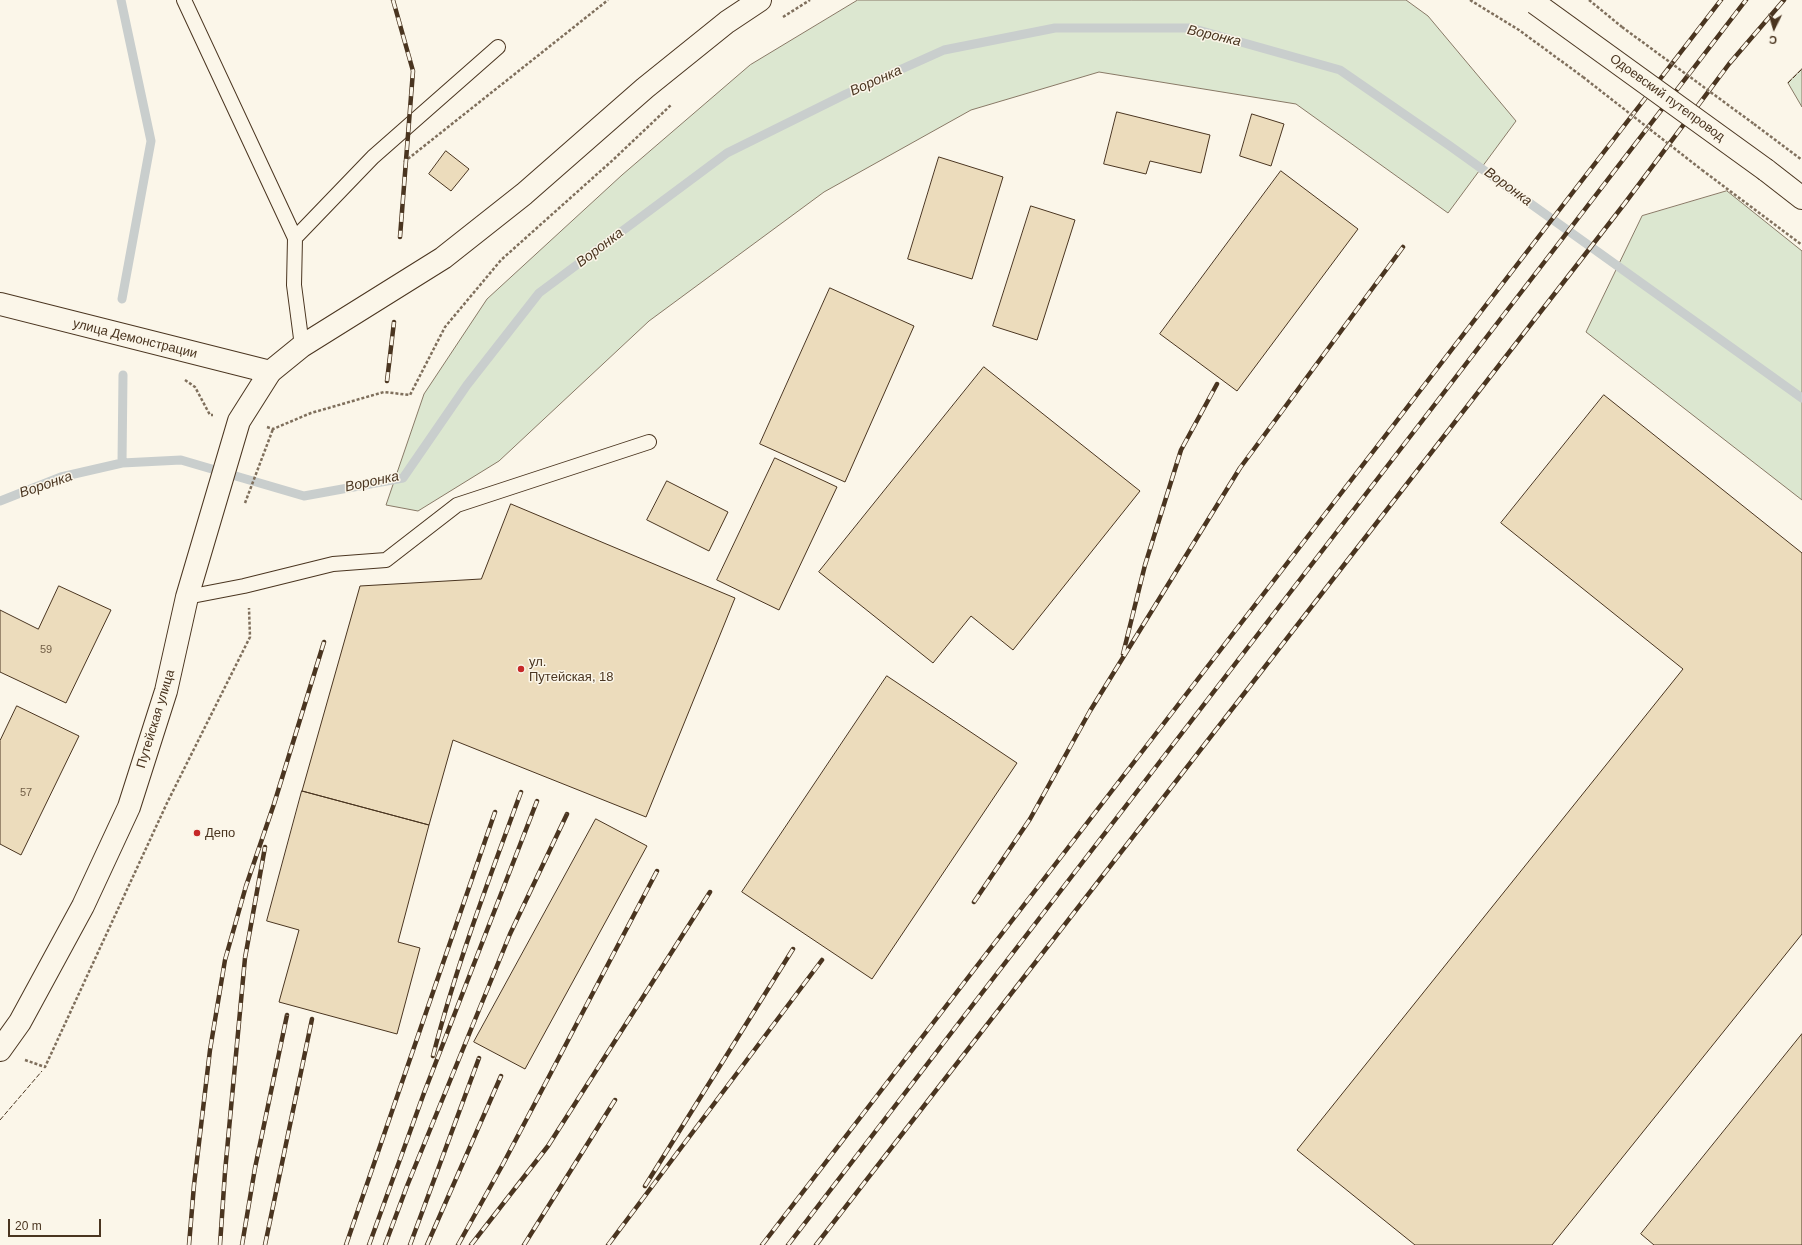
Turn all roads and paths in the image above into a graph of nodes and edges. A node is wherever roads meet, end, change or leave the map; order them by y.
1 (184, 0) edge
2 (608, 0) edge
3 (760, 0) edge
4 (810, 0) edge
5 (1470, 0) edge
6 (1589, 0) edge
7 (1533, 1) edge
8 (780, 19) dead end
9 (498, 47) dead end
10 (676, 101) dead end
11 (373, 157) junction
12 (1802, 160) edge
13 (1802, 198) edge
14 (295, 238) junction
15 (1802, 246) edge
16 (0, 304) edge
17 (302, 346) junction
18 (270, 372) junction
19 (182, 378) dead end
20 (239, 421) junction
21 (273, 429) junction
22 (649, 442) dead end
23 (244, 508) dead end
24 (244, 586) junction
25 (187, 597) junction
26 (0, 1050) edge

1 - 14 lane
2 - 11 path
3 - 17 street, Путейская улица
4 - 8 path
5 - 15 path, bridge
6 - 12 path, bridge
7 - 13 street, Одоевский путепровод, bridge
9 - 11 lane
10 - 21 path
11 - 14 lane
14 - 17 lane
16 - 18 street, улица Демонстрации
17 - 18 street, Путейская улица
18 - 20 street, Путейская улица
19 - 20 path
20 - 21 path
20 - 25 street, Путейская улица
21 - 23 path
22 - 24 lane
24 - 25 lane
24 - 26 path
25 - 26 street, Путейская улица

